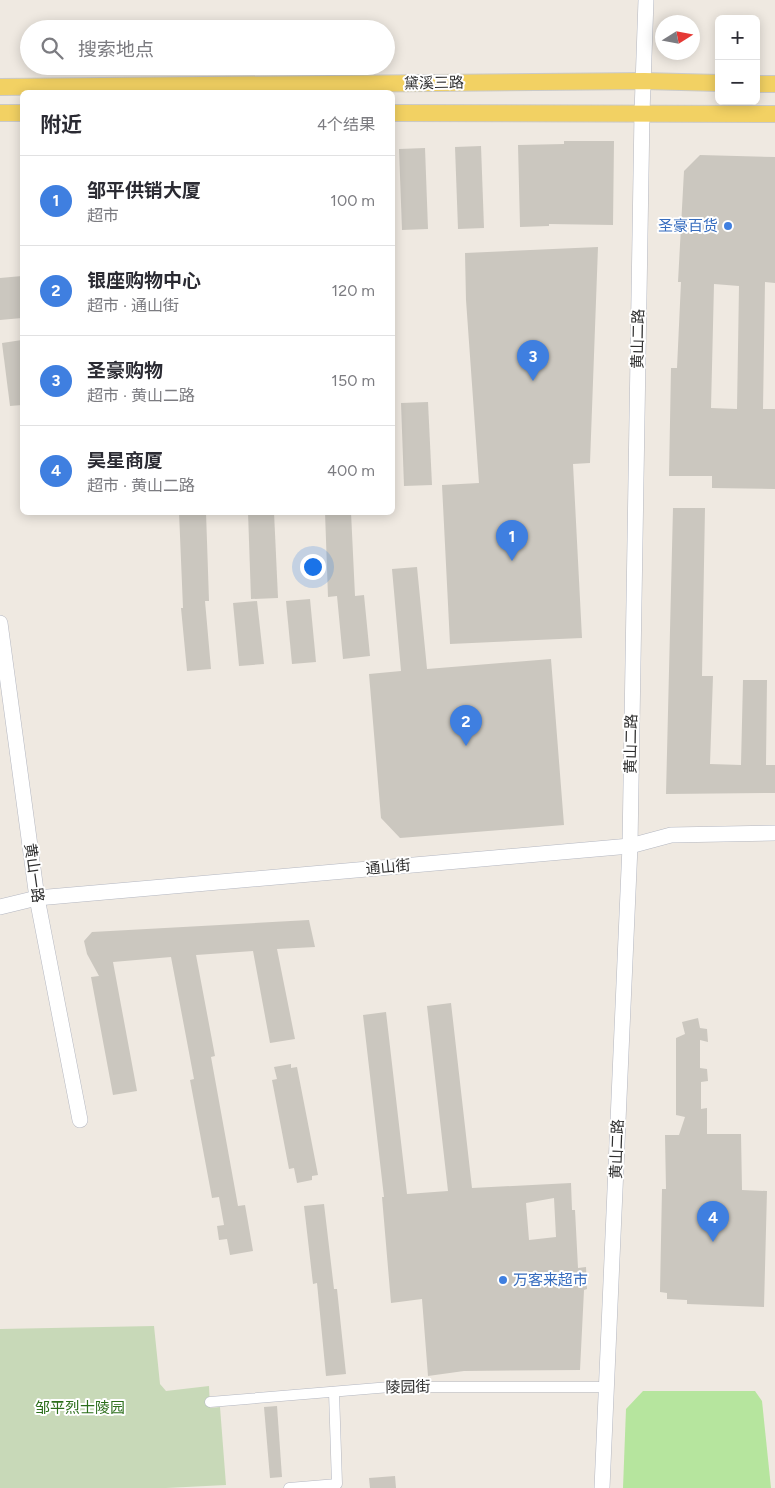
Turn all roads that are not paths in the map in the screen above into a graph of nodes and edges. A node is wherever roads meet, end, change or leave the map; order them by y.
1 (646, 0) edge
2 (644, 81) junction
3 (715, 83) edge
4 (760, 84) edge
5 (775, 84) edge
6 (0, 87) edge
7 (642, 112) junction
8 (0, 113) edge
9 (20, 113) edge
10 (395, 113) edge
11 (775, 114) edge
12 (0, 623) edge
13 (775, 833) edge
14 (630, 846) junction
15 (37, 898) junction
16 (0, 906) edge
17 (80, 1120) dead end
18 (606, 1387) junction
19 (334, 1392) junction
20 (210, 1402) dead end
21 (289, 1488) edge
22 (602, 1488) edge

1 - 2 street, 黄山二路
2 - 3 main road, 黛溪三路
2 - 6 main road, 黛溪三路
2 - 7 street, 黄山二路
4 - 5 main road
7 - 10 main road, 黛溪三路
7 - 11 main road, 黛溪三路
7 - 14 street, 黄山二路
8 - 9 main road
12 - 15 street, 黄山一路
13 - 14 street, 通山街
14 - 15 street, 通山街
14 - 18 street, 黄山二路
15 - 16 street, 通山街
15 - 17 street, 黄山一路
18 - 19 street, 陵园街
18 - 22 street, 黄山二路
19 - 20 street, 陵园街
19 - 21 street

